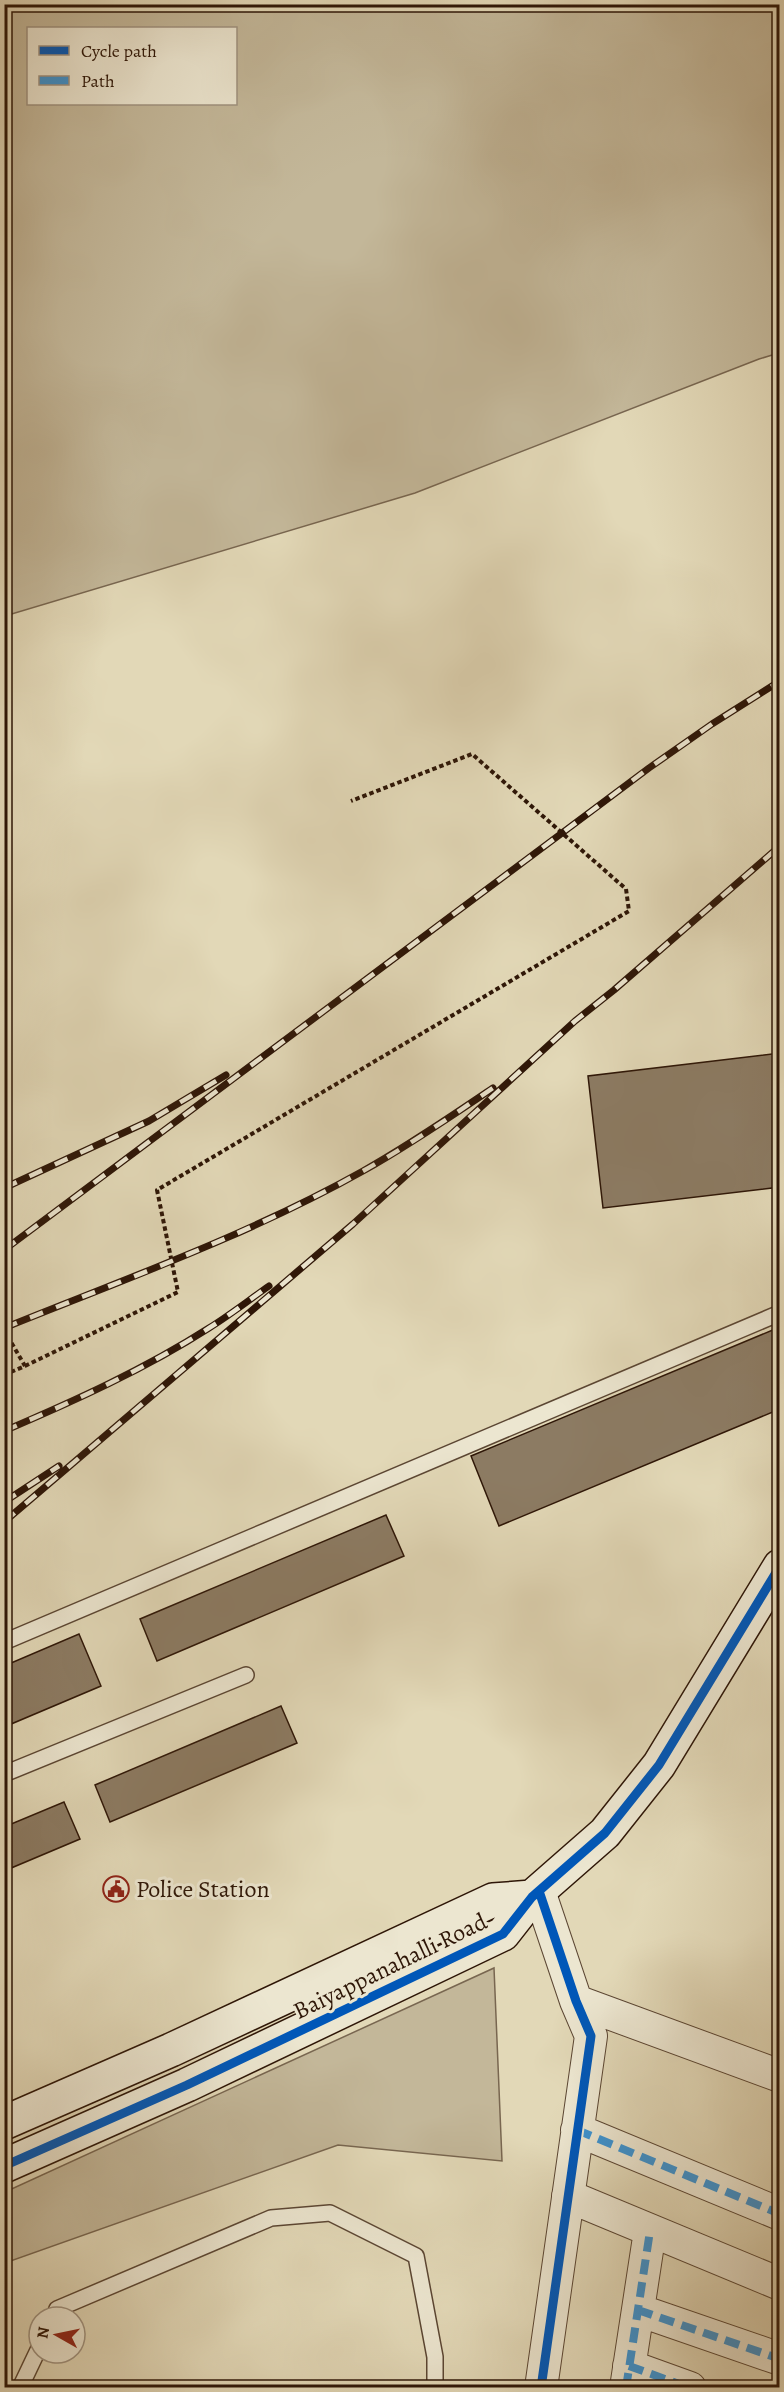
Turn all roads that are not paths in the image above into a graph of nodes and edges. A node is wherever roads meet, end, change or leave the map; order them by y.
1 (780, 1313) edge
2 (780, 1566) edge
3 (4, 1642) edge
4 (246, 1675) dead end
5 (4, 1774) edge
6 (536, 1894) junction
7 (576, 2001) junction
8 (780, 2076) edge
9 (4, 2122) edge
10 (577, 2130) junction
11 (4, 2166) edge
12 (568, 2196) junction
13 (780, 2214) edge
14 (650, 2231) junction
15 (780, 2284) edge
16 (66, 2305) edge
17 (638, 2310) junction
18 (780, 2359) edge
19 (31, 2365) edge
20 (628, 2377) edge
21 (20, 2388) edge
22 (435, 2388) edge
23 (541, 2388) edge
24 (690, 2388) edge

1 - 3 lane
2 - 6 street, Baiyappanahalli Road
4 - 5 lane
6 - 7 street
6 - 9 street, Baiyappanahalli Road
6 - 11 street, Baiyappanahalli Road
7 - 8 street
7 - 10 street
10 - 12 street
10 - 13 street
12 - 14 street
12 - 23 street
14 - 15 street
14 - 17 street
16 - 22 lane
17 - 18 street
17 - 20 street
19 - 21 lane
20 - 24 street

